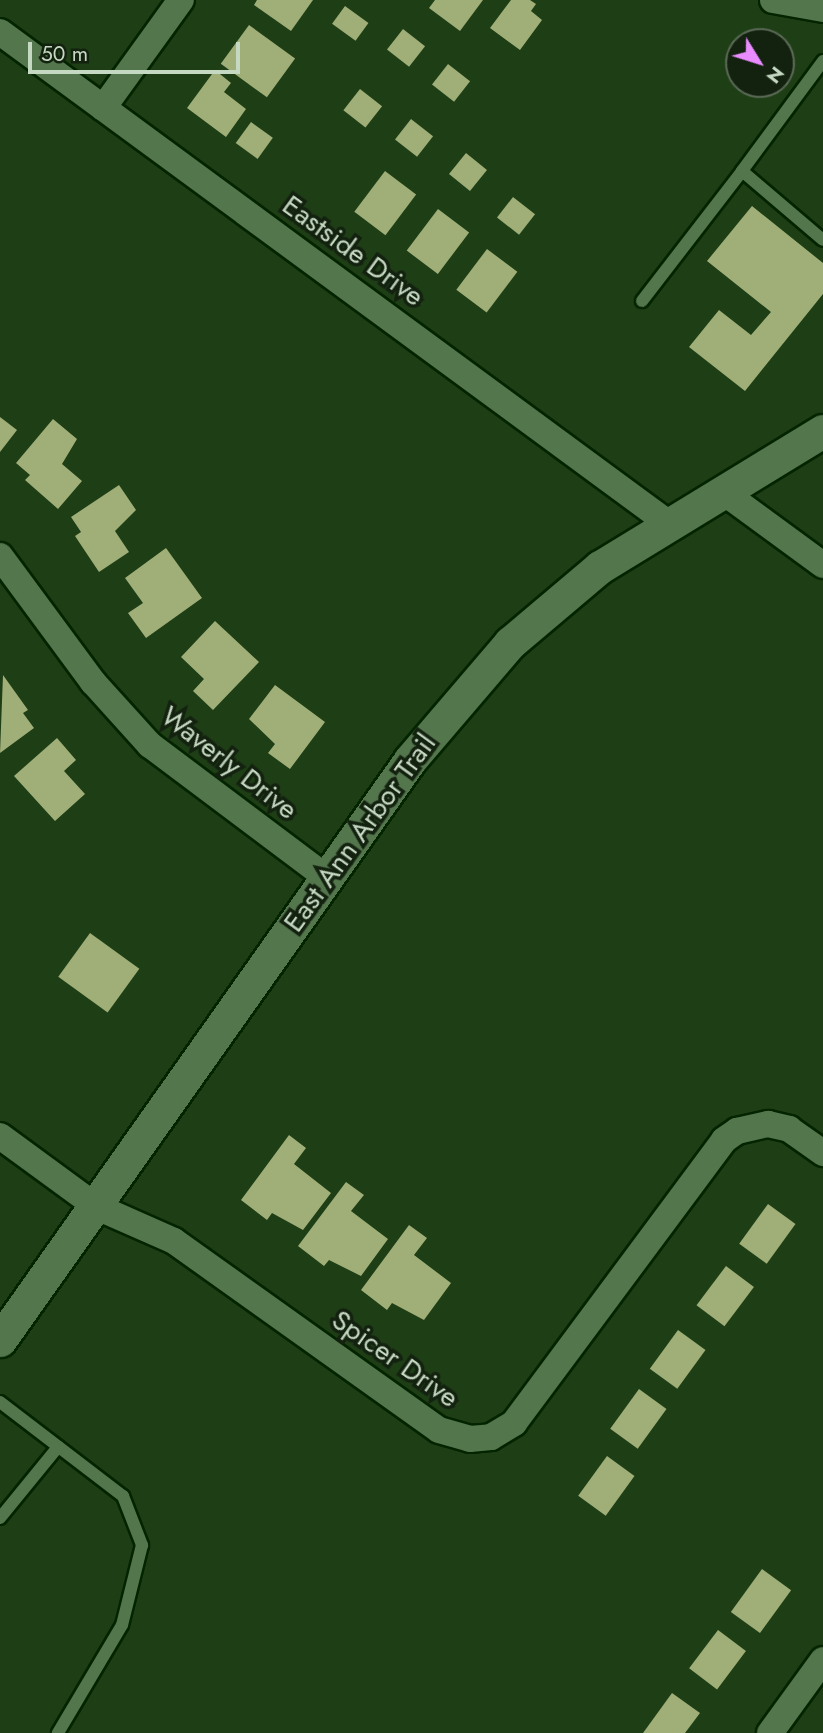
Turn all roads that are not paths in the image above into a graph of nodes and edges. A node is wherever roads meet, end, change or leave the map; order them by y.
1 (181, 0) edge
2 (773, 0) edge
3 (823, 9) edge
4 (0, 32) edge
5 (823, 61) edge
6 (103, 108) junction
7 (741, 171) junction
8 (823, 240) edge
9 (642, 301) dead end
10 (823, 431) edge
11 (722, 491) junction
12 (668, 523) junction
13 (0, 556) edge
14 (823, 565) edge
15 (326, 877) junction
16 (0, 1136) edge
17 (823, 1153) edge
18 (97, 1207) junction
19 (0, 1340) edge
20 (0, 1402) edge
21 (58, 1447) junction
22 (0, 1518) edge
23 (823, 1660) edge
24 (58, 1733) edge
25 (770, 1733) edge

1 - 6 street
2 - 3 street
4 - 6 street, Eastside Drive
5 - 7 lane
6 - 12 street, Eastside Drive
7 - 8 lane
7 - 9 lane
10 - 11 street, East Ann Arbor Trail
11 - 12 street, East Ann Arbor Trail
11 - 14 street
12 - 15 street, East Ann Arbor Trail
13 - 15 street, Waverly Drive
15 - 18 street, East Ann Arbor Trail
16 - 18 street, Spicer Drive
17 - 18 street, Spicer Drive
18 - 19 street, East Ann Arbor Trail
20 - 21 lane
21 - 22 lane
21 - 24 lane
23 - 25 street

